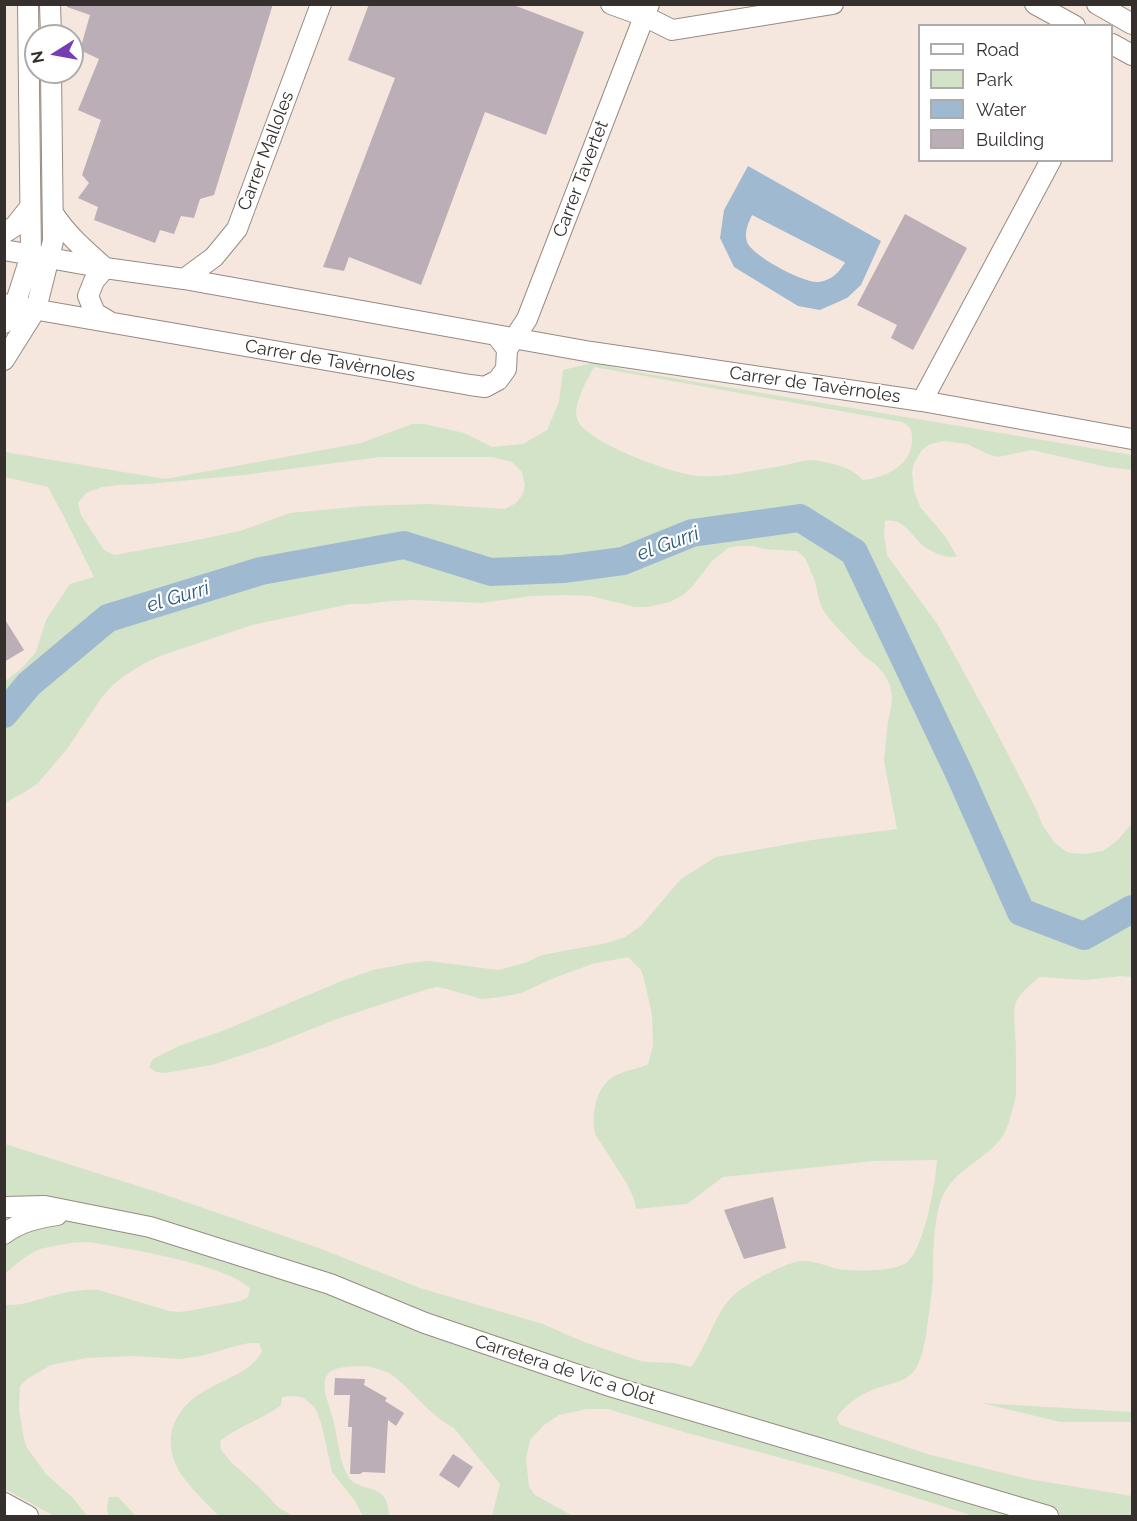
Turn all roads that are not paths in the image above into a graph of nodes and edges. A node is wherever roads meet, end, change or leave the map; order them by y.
1 (28, 4) edge
2 (50, 4) edge
3 (321, 4) edge
4 (611, 4) edge
5 (833, 4) edge
6 (1035, 4) edge
7 (1097, 4) edge
8 (646, 10) edge
9 (1123, 14) edge
10 (51, 24) edge
11 (1071, 24) edge
12 (1113, 46) edge
13 (1132, 55) edge
14 (51, 84) edge
15 (1050, 162) edge
16 (30, 207) junction
17 (53, 213) junction
18 (4, 233) edge
19 (4, 250) edge
20 (40, 257) junction
21 (105, 268) junction
22 (184, 279) junction
23 (10, 305) edge
24 (36, 309) junction
25 (110, 322) junction
26 (4, 323) edge
27 (506, 341) junction
28 (4, 360) edge
29 (922, 401) junction
30 (1132, 439) edge
31 (4, 1207) edge
32 (85, 1213) junction
33 (4, 1234) edge
34 (4, 1503) edge
35 (28, 1516) edge
36 (1048, 1516) edge

1 - 16 street
2 - 10 street
3 - 22 street, Carrer Malloles
4 - 8 street
5 - 8 street
6 - 11 street
7 - 9 street
8 - 27 street, Carrer Tavertet
12 - 13 street
14 - 17 street
15 - 29 street
16 - 18 street
16 - 20 street
17 - 20 street
17 - 21 street
19 - 20 street, Carrer de Tavèrnoles
20 - 21 street, Carrer de Tavèrnoles
20 - 23 street
20 - 24 street
21 - 22 street, Carrer de Tavèrnoles
21 - 25 street
22 - 27 street, Carrer de Tavèrnoles
23 - 24 street, Carrer de Tavèrnoles
23 - 26 street
24 - 25 street, Carrer de Tavèrnoles
24 - 28 street
25 - 27 street, Carrer de Tavèrnoles
27 - 29 street, Carrer de Tavèrnoles
29 - 30 street, Carrer de Tavèrnoles
31 - 32 street, Carretera de Vic a Olot
32 - 33 street, Carretera de Vic a Olot
32 - 36 street, Carretera de Vic a Olot
34 - 35 street

